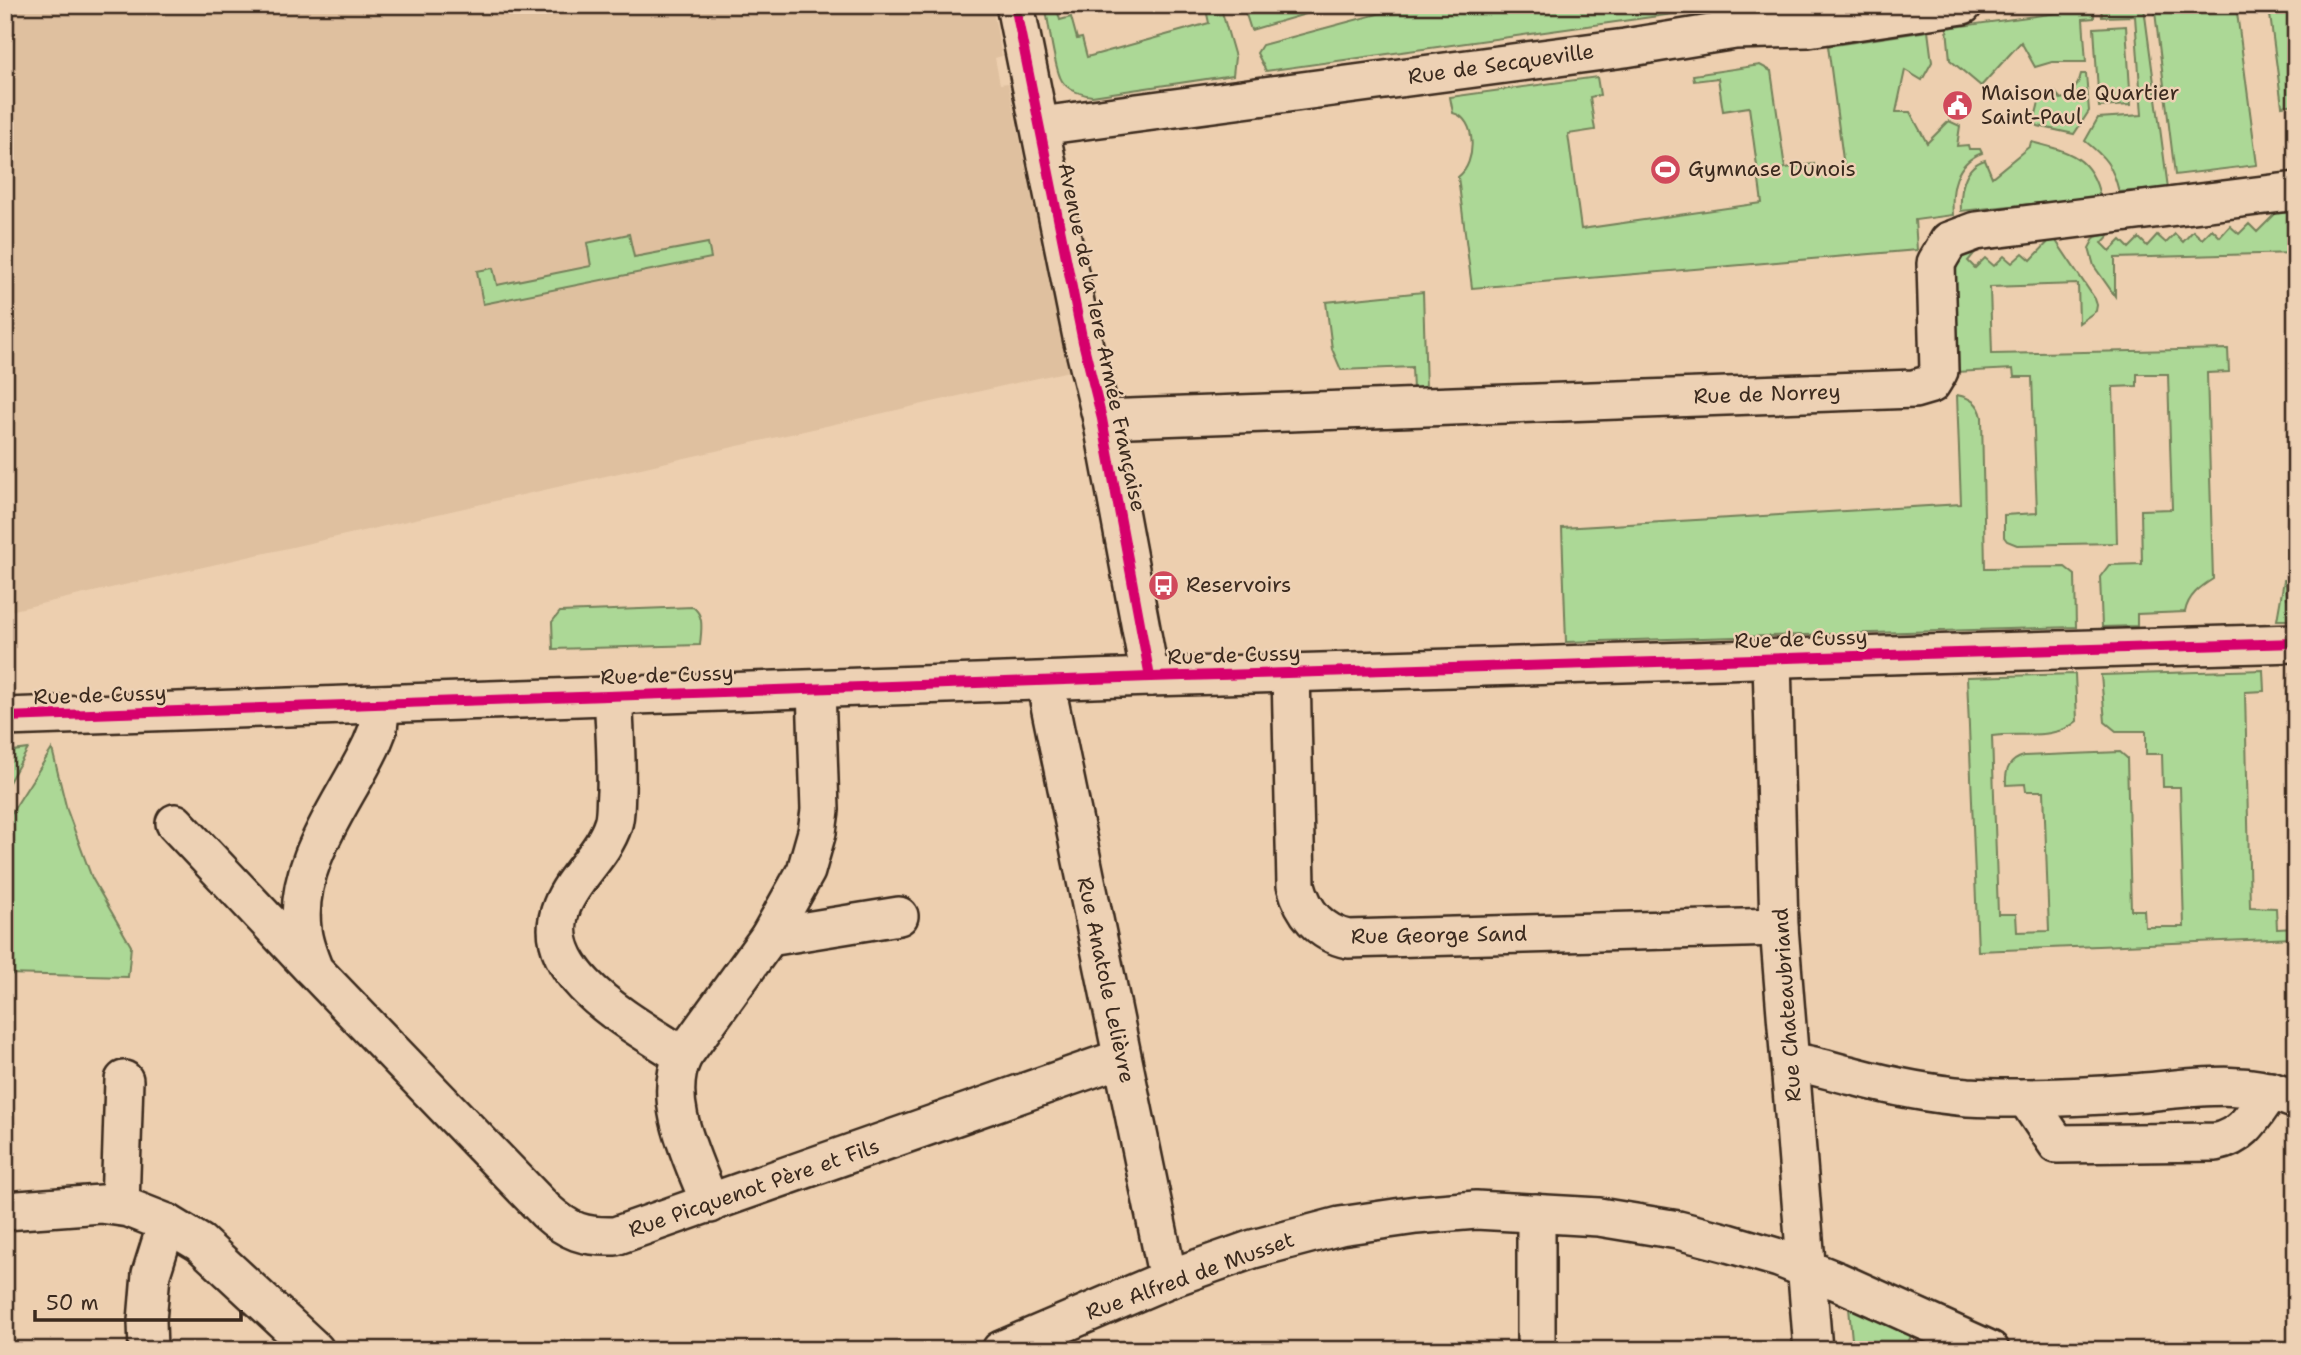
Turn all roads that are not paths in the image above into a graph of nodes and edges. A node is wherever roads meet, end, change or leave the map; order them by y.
1 (1015, 5) edge
2 (1962, 5) edge
3 (1732, 18) edge
4 (1040, 127) junction
5 (2296, 191) edge
6 (1102, 419) junction
7 (2296, 643) edge
8 (1772, 659) junction
9 (1291, 673) junction
10 (1150, 677) junction
11 (1045, 681) junction
12 (816, 689) junction
13 (613, 696) junction
14 (381, 704) junction
15 (5, 717) edge
16 (175, 823) dead end
17 (899, 916) dead end
18 (1779, 927) junction
19 (769, 937) junction
20 (314, 970) junction
21 (683, 1056) junction
22 (1122, 1058) junction
23 (1791, 1062) junction
24 (124, 1080) dead end
25 (2283, 1096) edge
26 (2026, 1098) junction
27 (710, 1204) junction
28 (120, 1206) junction
29 (5, 1211) edge
30 (1536, 1213) junction
31 (167, 1223) junction
32 (1808, 1269) junction
33 (1168, 1279) junction
34 (148, 1350) edge
35 (315, 1350) edge
36 (1001, 1350) edge
37 (1536, 1350) edge
38 (1813, 1350) edge
39 (1990, 1350) edge

1 - 4 street, Avenue de la 1ere Armée Française
2 - 3 street, Rue de Secqueville
3 - 4 street, Rue de Secqueville
4 - 6 street, Avenue de la 1ere Armée Française
5 - 6 street, Rue de Norrey
6 - 10 street, Avenue de la 1ere Armée Française
7 - 8 street, Rue de Cussy
8 - 9 street, Rue de Cussy
8 - 18 street, Rue Chateaubriand
9 - 10 street, Rue de Cussy
9 - 18 street, Rue George Sand
10 - 11 street, Rue de Cussy
11 - 12 street, Rue de Cussy
11 - 22 street, Rue Anatole Lelièvre
12 - 13 street, Rue de Cussy
12 - 19 street
13 - 14 street, Rue de Cussy
13 - 21 street
14 - 15 street, Rue de Cussy
14 - 20 street, Rue Picquenot Père et Fils
16 - 20 street, Rue Picquenot Père et Fils
17 - 19 street
18 - 23 street, Rue Chateaubriand
19 - 21 street
20 - 27 street, Rue Picquenot Père et Fils
21 - 27 street
22 - 27 street, Rue Picquenot Père et Fils
22 - 33 street, Rue Anatole Lelièvre
23 - 26 street
23 - 32 street, Rue Chateaubriand
24 - 28 street
25 - 26 street
25 - 26 street
28 - 29 street
28 - 31 street
30 - 32 street, Rue Alfred de Musset
30 - 33 street, Rue Alfred de Musset
30 - 37 street
31 - 34 street
31 - 35 street
32 - 38 street, Rue Chateaubriand
32 - 39 street, Rue Alfred de Musset
33 - 36 street, Rue Alfred de Musset

